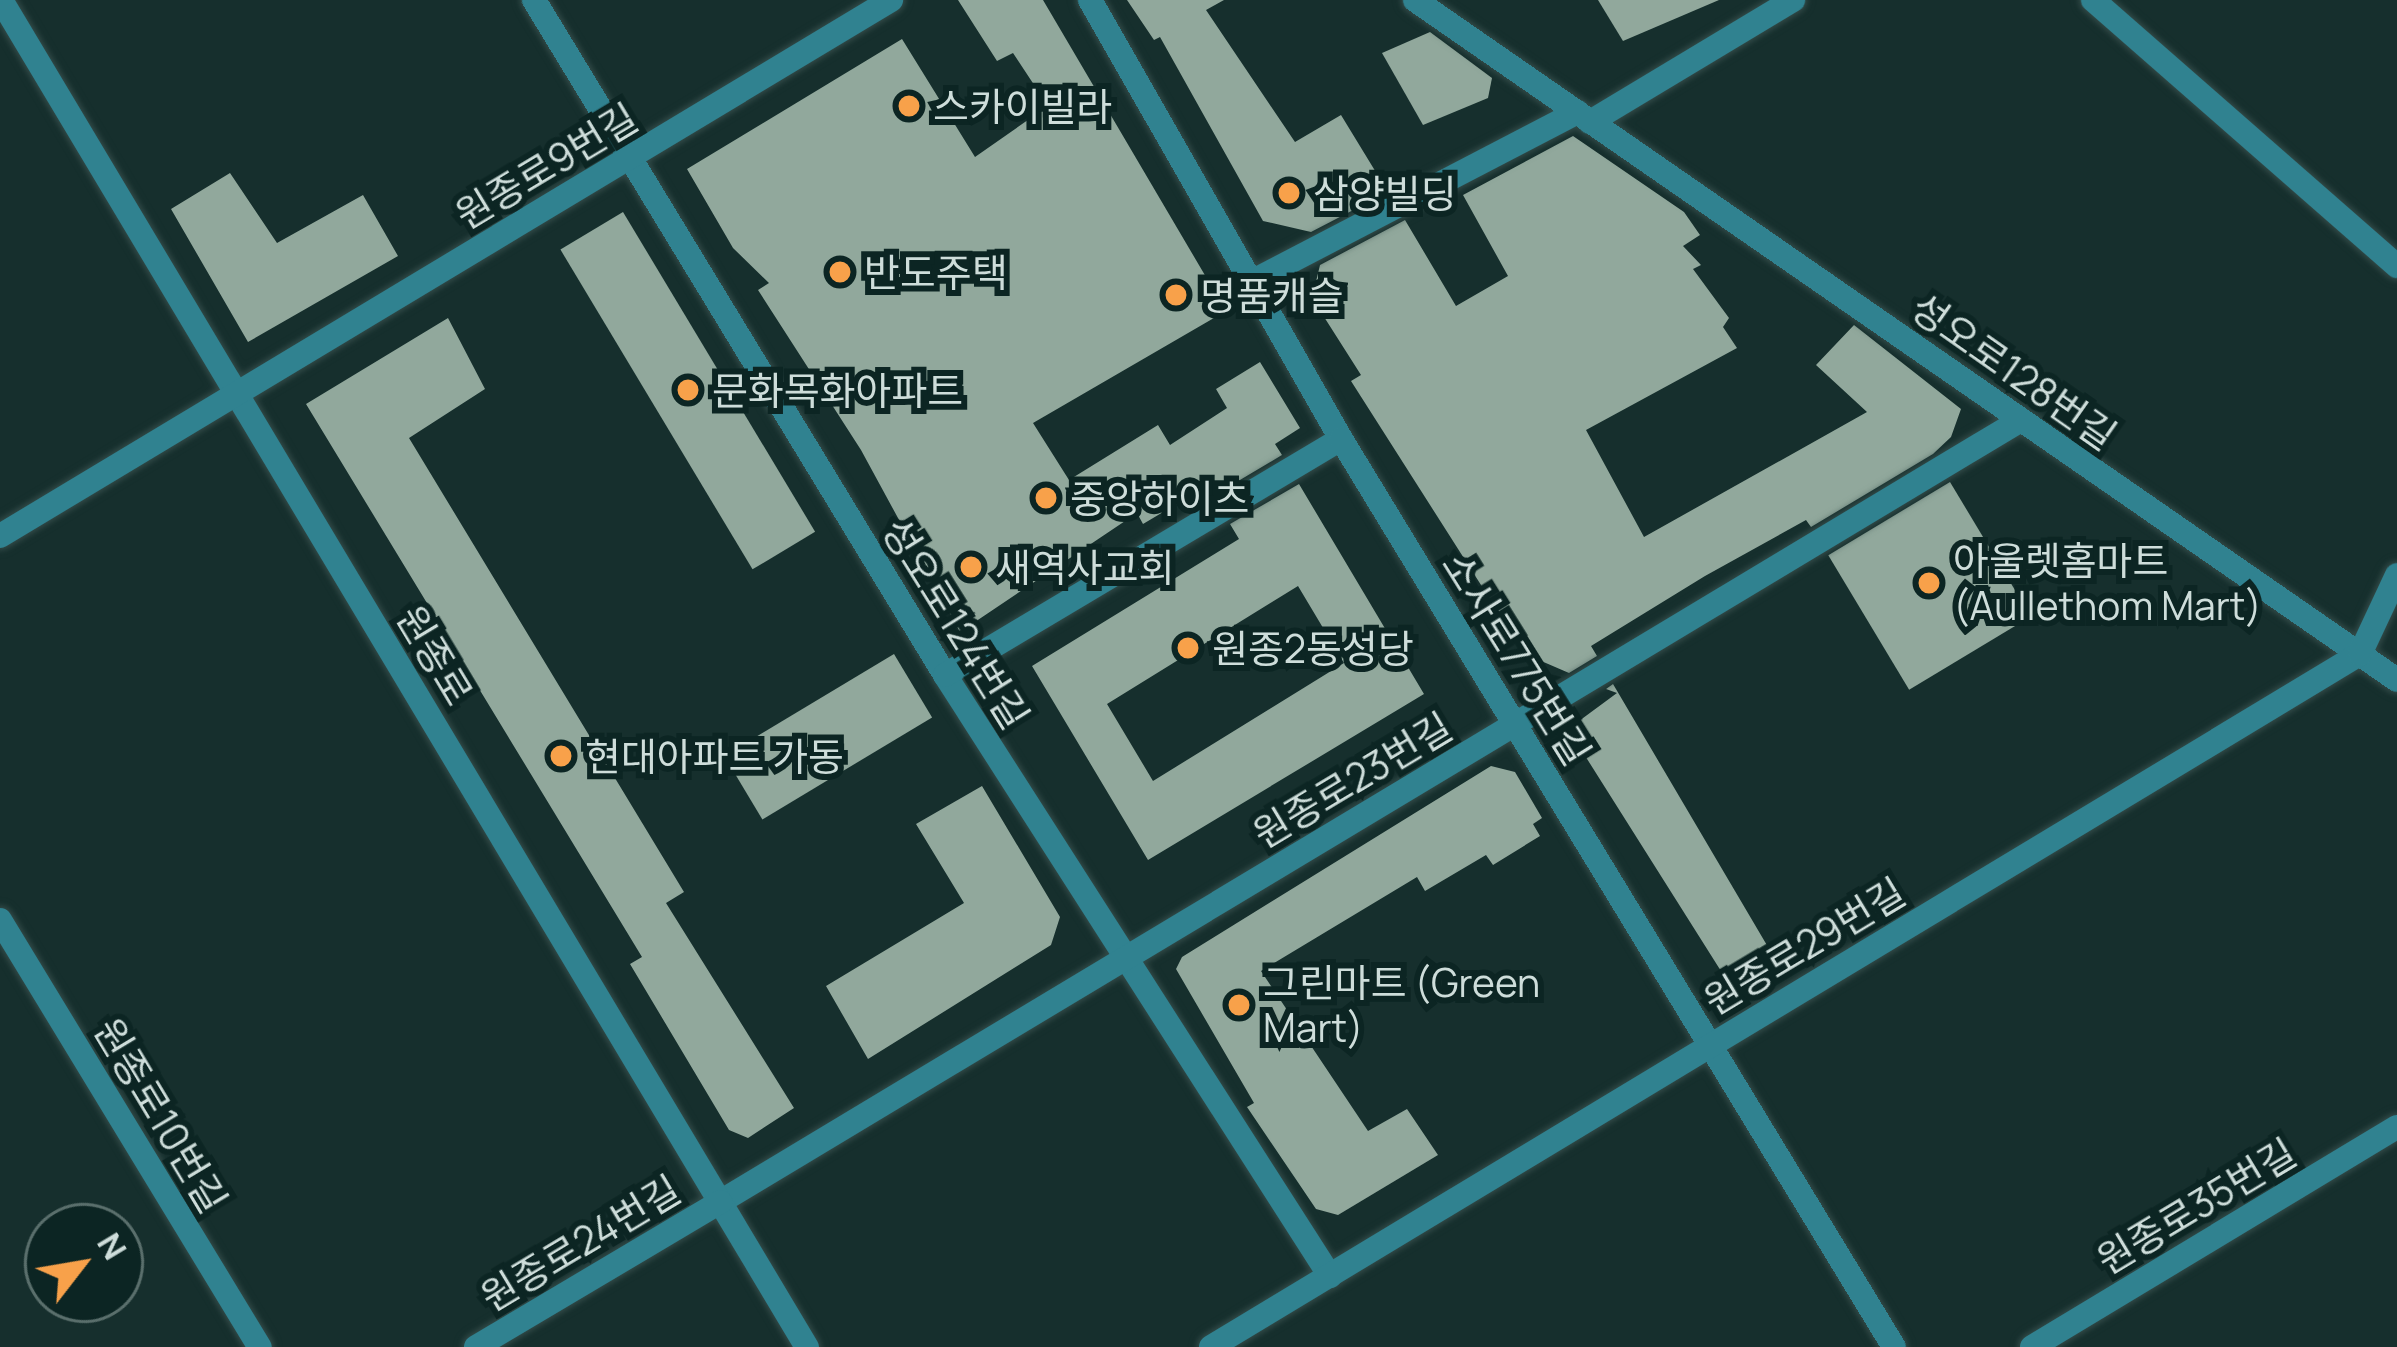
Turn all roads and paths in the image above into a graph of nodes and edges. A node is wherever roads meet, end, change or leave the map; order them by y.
1 (1, 0) edge
2 (534, 0) edge
3 (891, 0) edge
4 (1090, 0) edge
5 (1415, 0) edge
6 (1792, 0) edge
7 (2093, 0) edge
8 (1583, 117) junction
9 (628, 158) junction
10 (2397, 266) edge
11 (1251, 282) junction
12 (237, 394) junction
13 (2021, 420) junction
14 (1341, 440) junction
15 (0, 536) edge
16 (2397, 575) edge
17 (2360, 654) junction
18 (945, 675) junction
19 (2397, 680) edge
20 (1516, 724) junction
21 (0, 920) edge
22 (1126, 958) junction
23 (1712, 1043) junction
24 (2397, 1127) edge
25 (720, 1202) junction
26 (1330, 1276) junction
27 (260, 1347) edge
28 (476, 1347) edge
29 (807, 1347) edge
30 (1211, 1347) edge
31 (1894, 1347) edge
32 (2032, 1347) edge

1 - 12 street, 원종로
2 - 9 street, 성오로124번길
3 - 9 street, 원종로9번길
4 - 11 street, 소사로775번길
5 - 8 street, 성오로128번길
6 - 8 street
7 - 10 street
8 - 11 street
8 - 13 street, 성오로128번길
9 - 12 street, 원종로9번길
9 - 18 street, 성오로124번길
11 - 14 street, 소사로775번길
12 - 15 street
12 - 25 street, 원종로
13 - 17 street, 성오로128번길
13 - 20 street, 원종로23번길
14 - 18 street
14 - 20 street, 소사로775번길
16 - 17 street
17 - 19 street, 성오로128번길
17 - 23 street, 원종로29번길
18 - 22 street, 성오로124번길
20 - 22 street, 원종로23번길
20 - 23 street, 소사로775번길
21 - 27 street, 원종로10번길
22 - 25 street, 원종로23번길
22 - 26 street, 성오로124번길
23 - 26 street, 원종로29번길
23 - 31 street, 소사로775번길
24 - 32 street, 원종로35번길
25 - 28 street, 원종로24번길
25 - 29 street, 원종로
26 - 30 street, 원종로29번길

